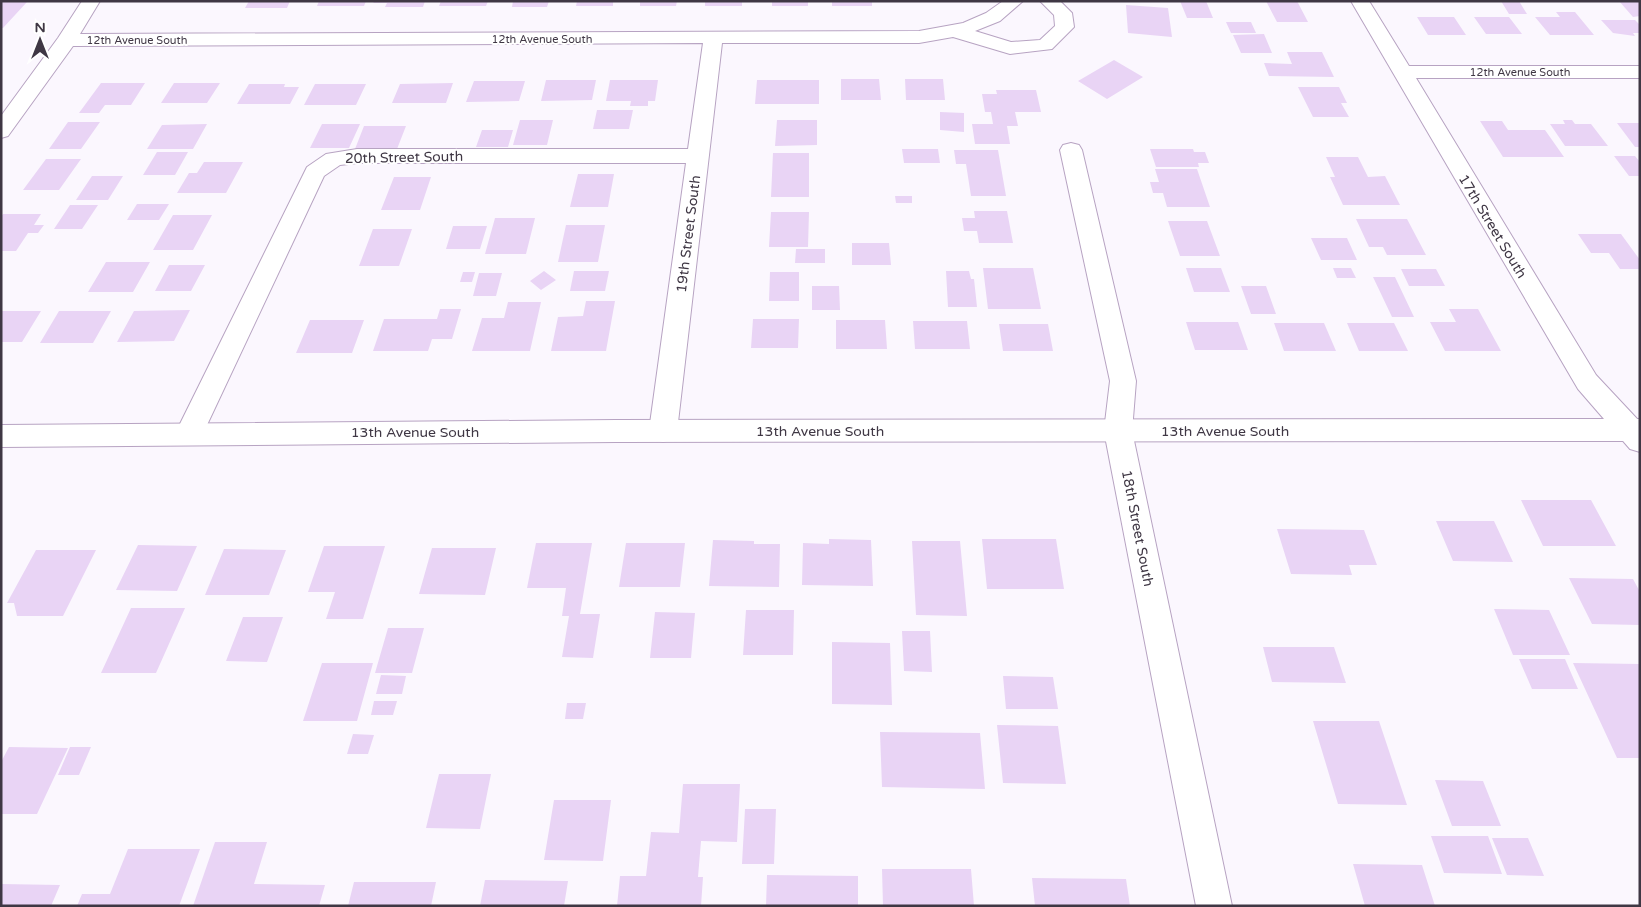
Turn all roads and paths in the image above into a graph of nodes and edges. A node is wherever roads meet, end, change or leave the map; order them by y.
1 (92, 1) edge
2 (1049, 1) edge
3 (1360, 1) edge
4 (1012, 3) edge
5 (957, 32) junction
6 (713, 38) junction
7 (67, 40) junction
8 (1401, 72) junction
9 (1640, 72) edge
10 (1, 131) edge
11 (1071, 150) dead end
12 (698, 156) junction
13 (663, 431) junction
14 (1118, 431) junction
15 (189, 434) junction
16 (1636, 434) edge
17 (1, 436) edge
18 (1214, 906) edge

1 - 7 street
2 - 5 street
3 - 8 street, 17th Street South
4 - 5 street, 12th Avenue South
5 - 6 street, 12th Avenue South
6 - 7 street, 12th Avenue South
6 - 12 street, 19th Street South
7 - 10 street
8 - 9 street, 12th Avenue South
8 - 16 street, 17th Street South
11 - 14 street, 18th Street South
12 - 13 street, 19th Street South
12 - 15 street, 20th Street South
13 - 14 street, 13th Avenue South
13 - 15 street, 13th Avenue South
14 - 16 street, 13th Avenue South
14 - 18 street, 18th Street South
15 - 17 street, 13th Avenue South

